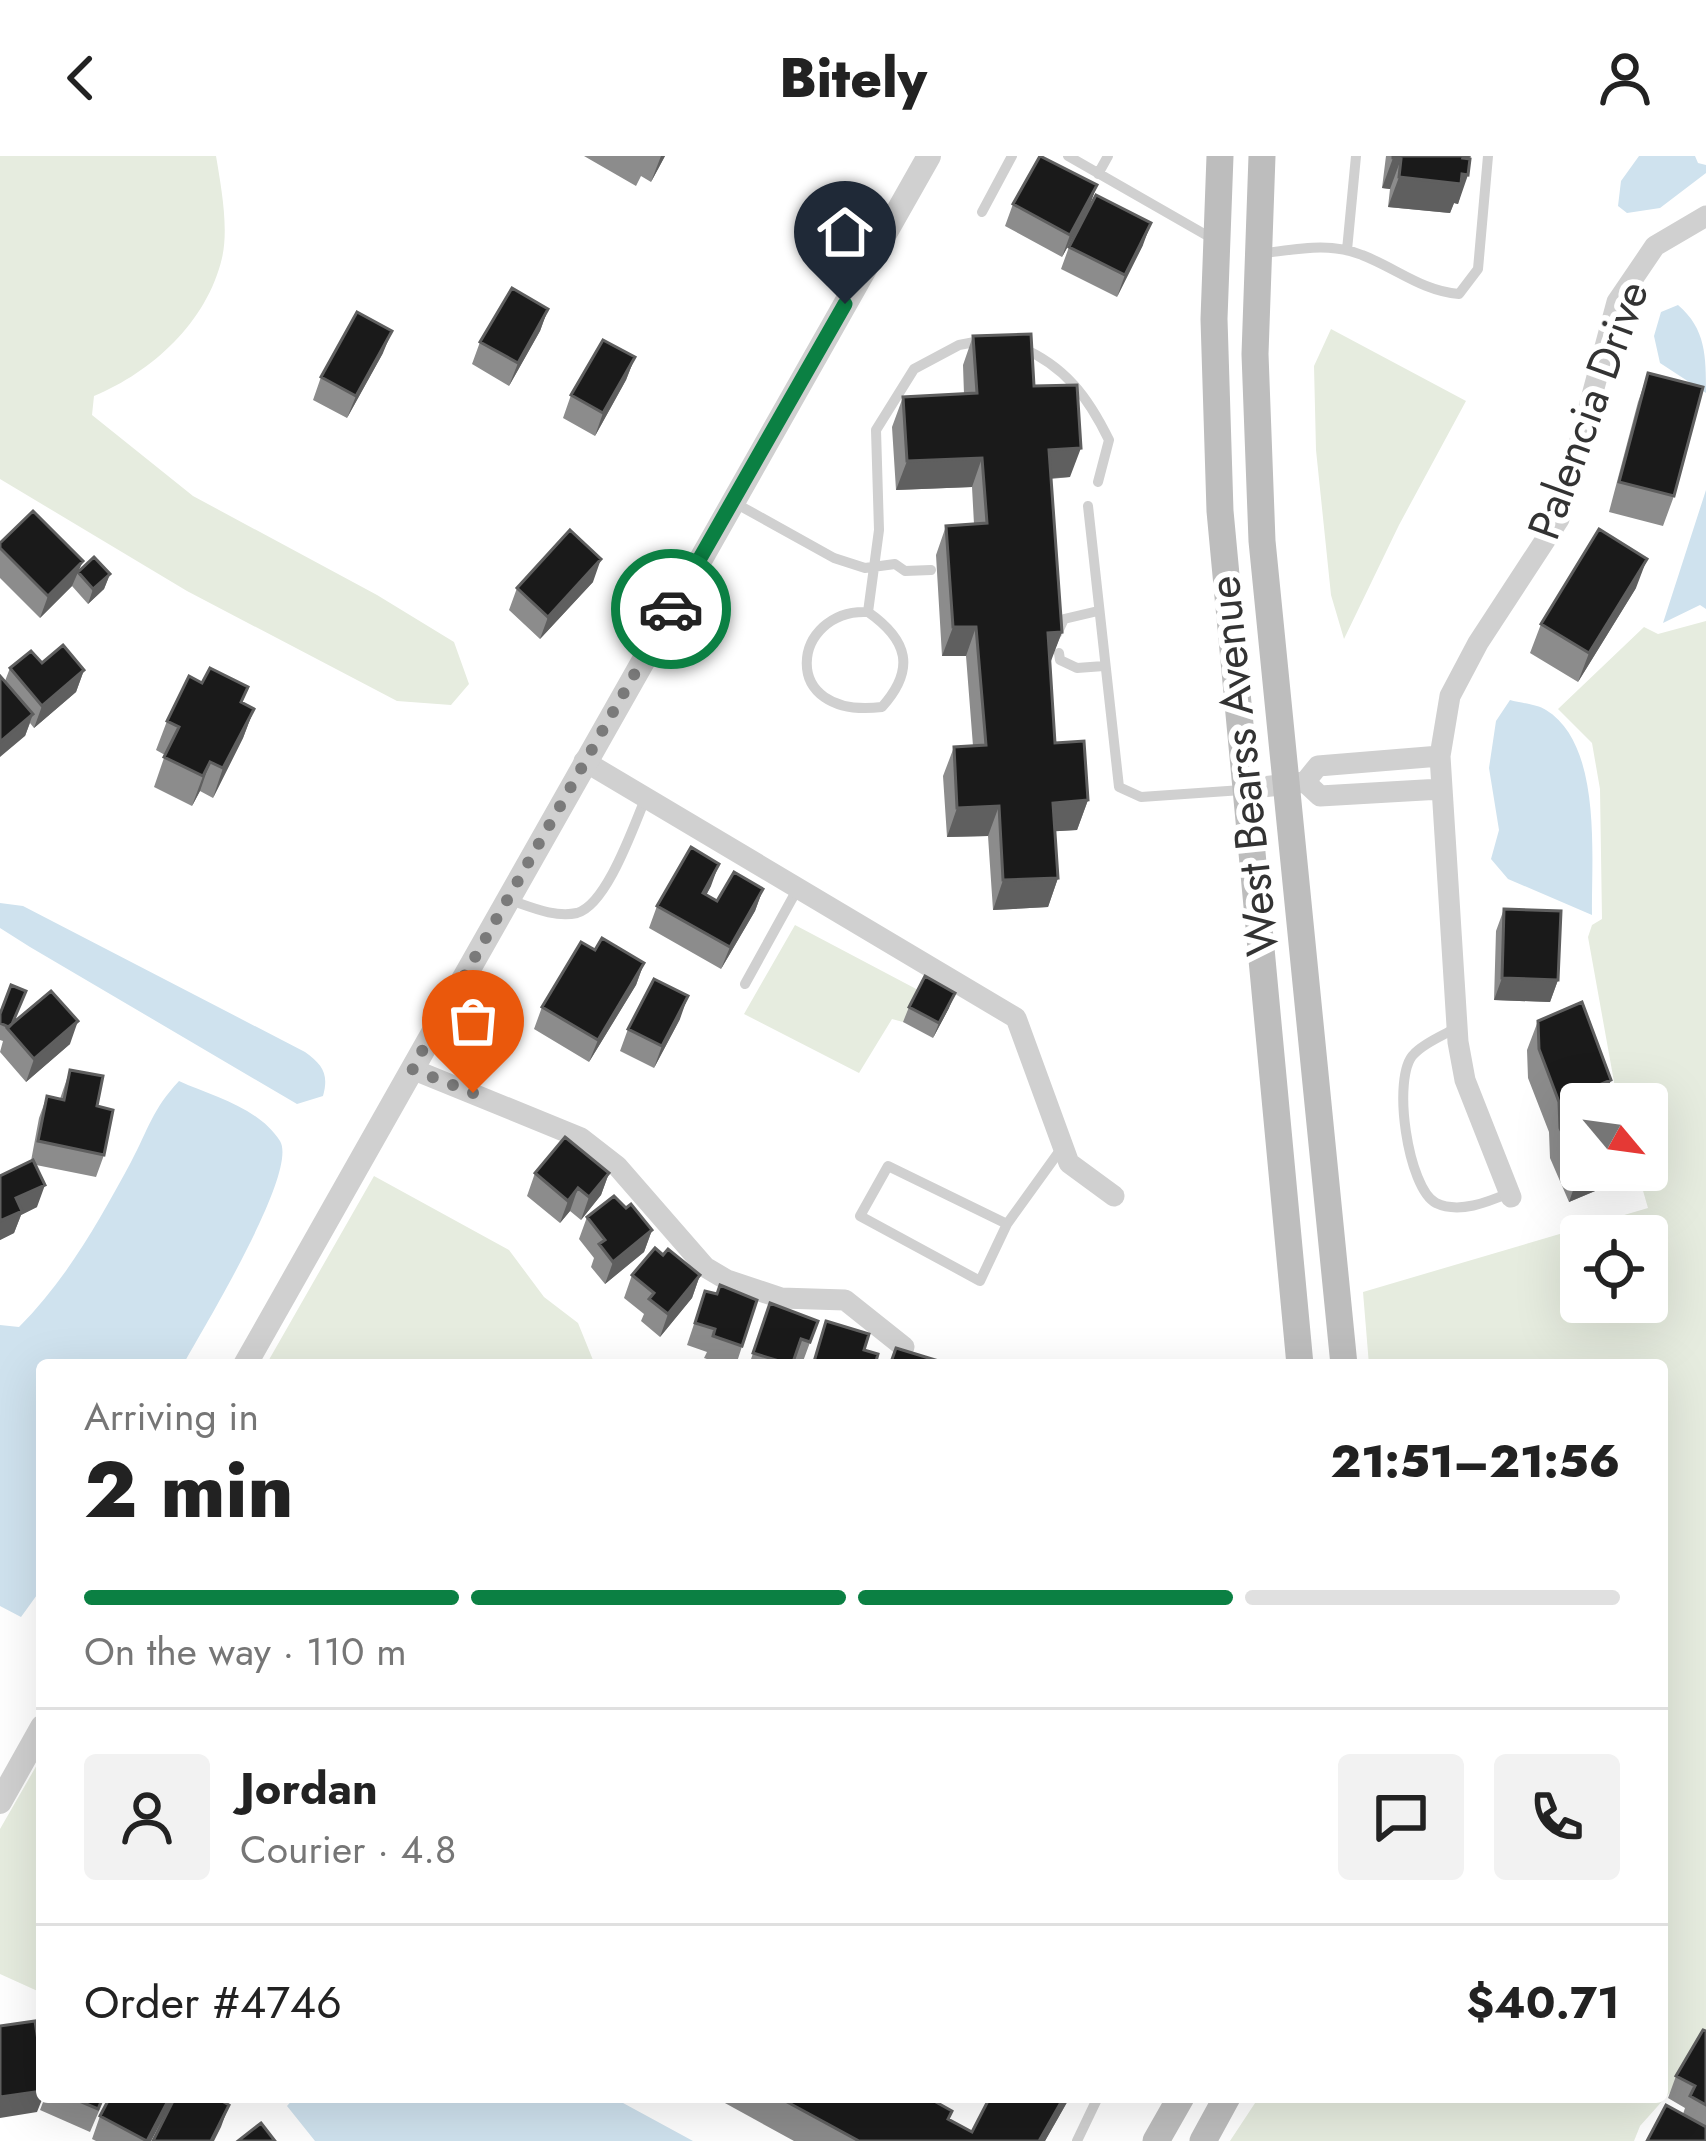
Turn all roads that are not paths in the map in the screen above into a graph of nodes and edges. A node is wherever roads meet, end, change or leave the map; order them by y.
1 (929, 156) edge
2 (1012, 156) edge
3 (1068, 156) edge
4 (1108, 156) edge
5 (1220, 156) edge
6 (1262, 156) edge
7 (1356, 156) edge
8 (1488, 156) edge
9 (1099, 174) junction
10 (982, 212) dead end
11 (1706, 217) edge
12 (1216, 240) junction
13 (1347, 250) junction
14 (1257, 254) junction
15 (1098, 482) dead end
16 (732, 501) junction
17 (1088, 506) dead end
18 (877, 566) junction
19 (932, 570) dead end
20 (1099, 611) junction
21 (868, 612) junction
22 (1057, 634) edge
23 (1059, 653) edge
24 (1104, 666) junction
25 (1440, 757) junction
26 (584, 760) junction
27 (1297, 783) junction
28 (1246, 789) junction
29 (1441, 789) junction
30 (646, 797) junction
31 (798, 888) junction
32 (507, 898) junction
33 (746, 984) dead end
34 (1457, 1027) junction
35 (412, 1069) junction
36 (1063, 1146) junction
37 (1114, 1196) dead end
38 (1510, 1196) joint
39 (1007, 1223) junction
40 (904, 1347) edge
41 (248, 1359) edge
42 (1299, 1359) edge
43 (1344, 1359) edge
44 (36, 1738) edge
45 (0, 1802) edge
46 (1095, 2103) edge
47 (1178, 2103) edge
48 (1222, 2106) edge
49 (1077, 2141) edge
50 (1156, 2141) edge
51 (1203, 2141) edge

1 - 16 street
2 - 10 lane
3 - 9 lane
4 - 9 lane
5 - 12 main road, West Bearss Avenue
6 - 14 main road, West Bearss Avenue
7 - 13 lane
8 - 13 lane
9 - 12 lane
11 - 25 street, Palencia Drive
12 - 28 main road, West Bearss Avenue
13 - 14 lane
14 - 27 main road, West Bearss Avenue
15 - 18 lane
16 - 18 lane
16 - 26 street
17 - 20 lane
18 - 19 lane
18 - 21 lane
20 - 22 lane
20 - 24 lane
21 - 21 lane
23 - 24 lane
24 - 28 lane
25 - 27 street
25 - 29 street, Palencia Drive
26 - 30 street
26 - 32 street
27 - 28 street
27 - 29 street
27 - 43 main road, West Bearss Avenue
28 - 42 main road, West Bearss Avenue
29 - 34 street, Palencia Drive
30 - 31 street
30 - 32 lane
31 - 33 lane
31 - 36 street
32 - 35 street
34 - 38 street, Palencia Drive
34 - 38 lane
35 - 40 street
35 - 41 street
36 - 37 street
36 - 39 lane
39 - 39 lane
44 - 45 street
46 - 49 lane
47 - 50 main road
48 - 51 main road

